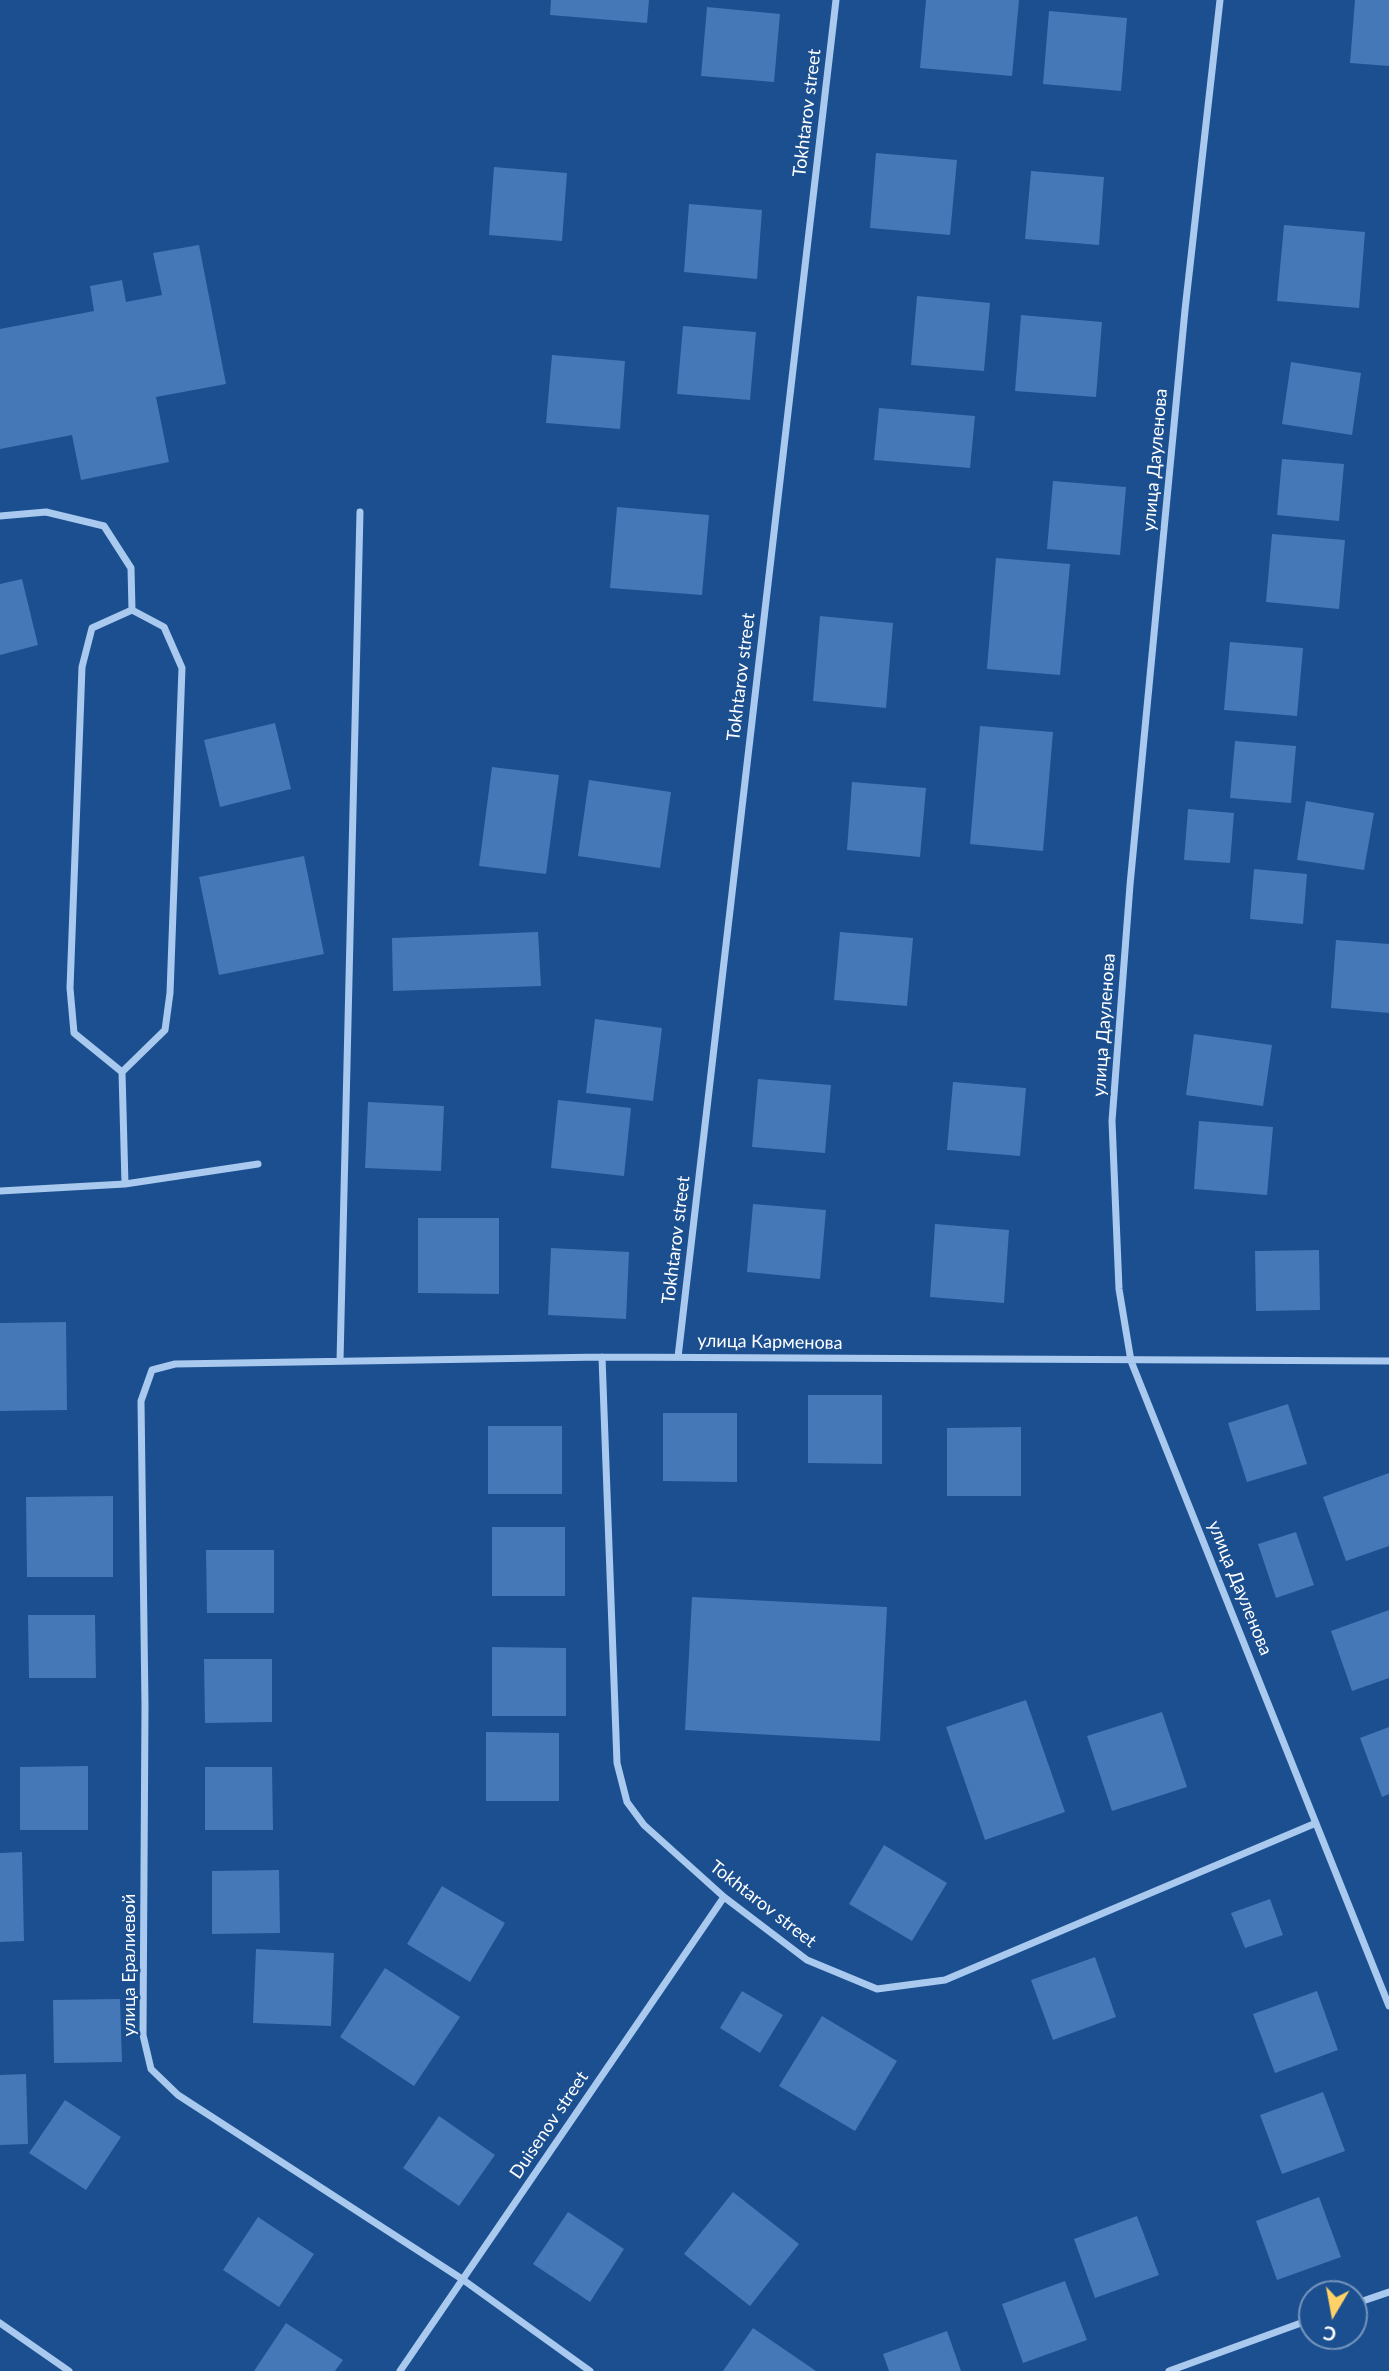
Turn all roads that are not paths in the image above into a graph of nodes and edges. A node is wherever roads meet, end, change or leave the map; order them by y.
1 (836, 0) edge
2 (1220, 0) edge
3 (360, 512) dead end
4 (0, 516) edge
5 (132, 610) junction
6 (122, 1072) junction
7 (258, 1164) dead end
8 (125, 1184) junction
9 (0, 1191) edge
10 (602, 1357) junction
11 (678, 1357) junction
12 (340, 1360) junction
13 (1131, 1361) junction
14 (1389, 1361) edge
15 (152, 1370) joint
16 (1316, 1823) junction
17 (724, 1897) junction
18 (1389, 2006) edge
19 (462, 2279) junction
20 (1389, 2292) edge
21 (1368, 2299) edge
22 (0, 2323) edge
23 (1298, 2324) edge
24 (69, 2371) edge
25 (400, 2371) edge
26 (590, 2371) edge
27 (1168, 2371) edge

1 - 11 street, Tokhtarov street
2 - 13 street, улица Дауленова
3 - 12 street
4 - 5 street
5 - 6 street
5 - 6 street
6 - 8 street
7 - 8 street
8 - 9 street
10 - 11 street, улица Карменова
10 - 12 street, улица Карменова
10 - 17 street, Tokhtarov street
11 - 13 street, улица Карменова
12 - 15 street, улица Карменова
13 - 14 street, улица Карменова
13 - 16 street, улица Дауленова
15 - 19 street, улица Ералиевой
16 - 17 street, Tokhtarov street
16 - 18 street, улица Дауленова
17 - 19 street, Duisenov street
19 - 25 street, Duisenov street
19 - 26 street, улица Ералиевой
20 - 21 street
22 - 24 street
23 - 27 street

